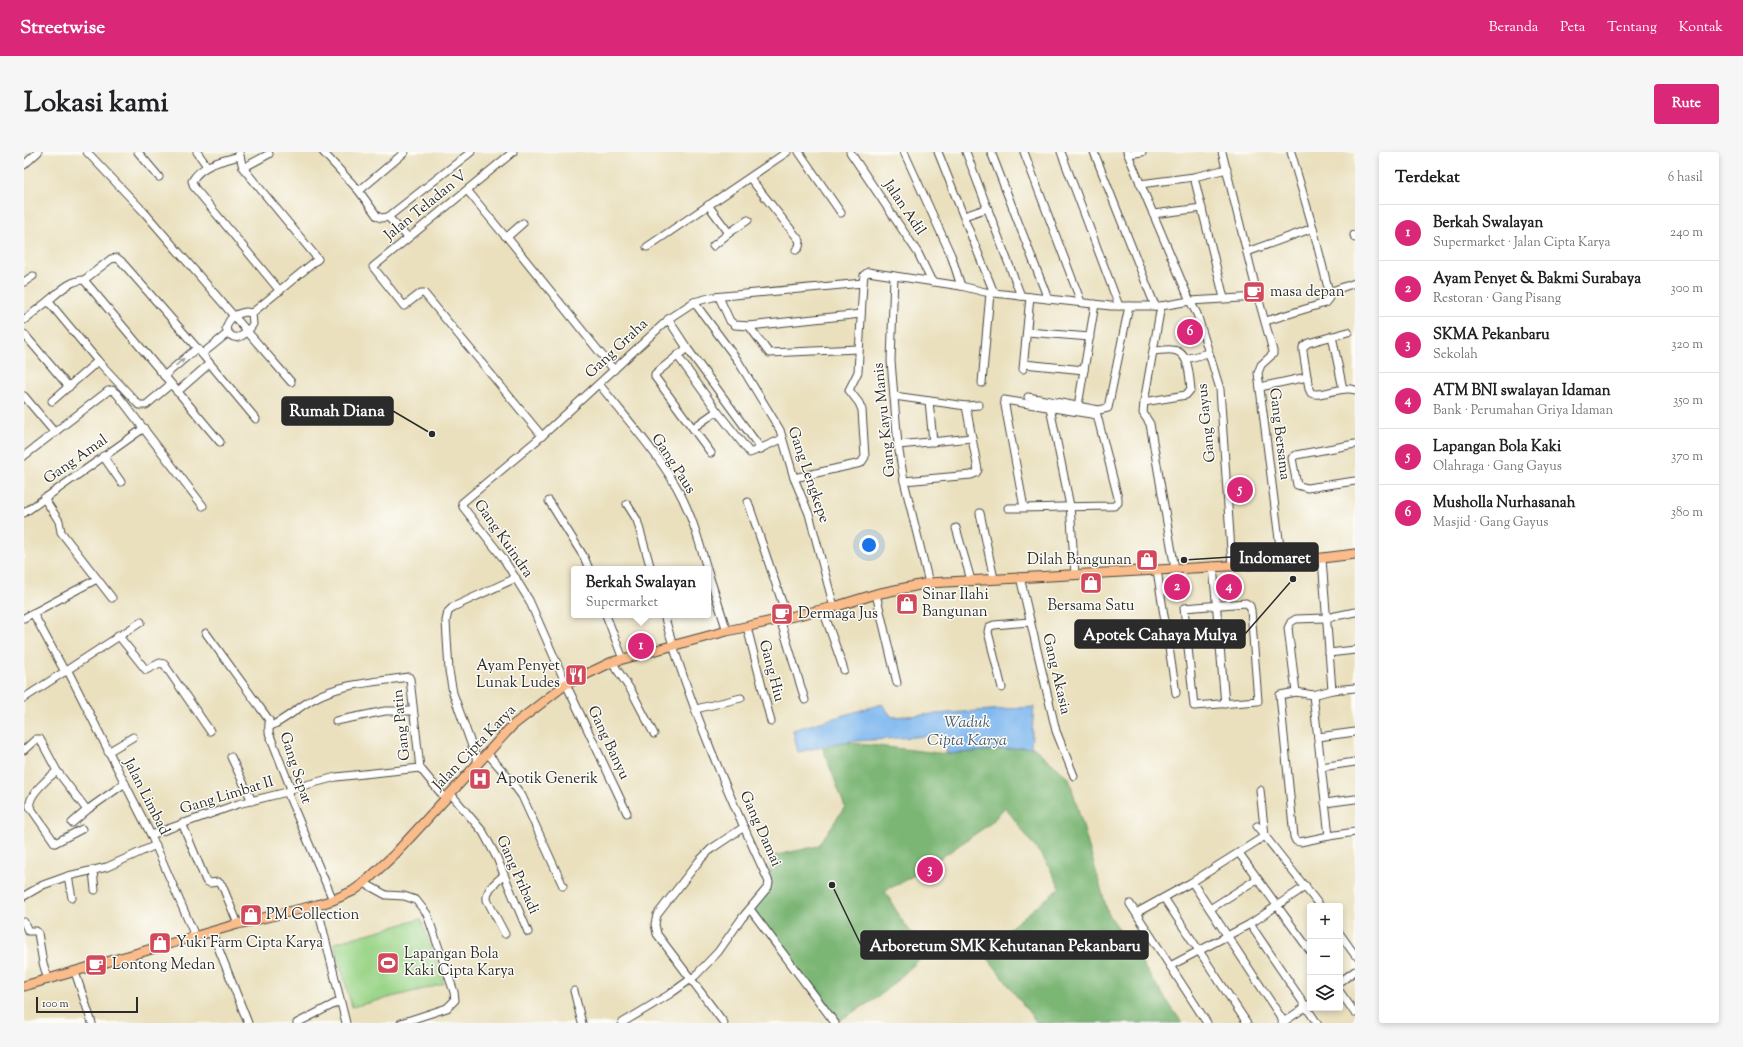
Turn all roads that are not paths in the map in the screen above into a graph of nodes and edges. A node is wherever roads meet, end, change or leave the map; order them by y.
1 (38, 152) edge
2 (87, 152) edge
3 (138, 152) edge
4 (197, 152) edge
5 (405, 152) edge
6 (471, 152) edge
7 (513, 152) edge
8 (786, 152) edge
9 (799, 152) edge
10 (850, 152) edge
11 (904, 152) edge
12 (938, 152) edge
13 (966, 152) edge
14 (991, 152) edge
15 (1024, 152) edge
16 (1061, 152) edge
17 (1094, 152) edge
18 (1142, 152) edge
19 (1222, 152) edge
20 (1291, 152) edge
21 (326, 153) edge
22 (1127, 153) edge
23 (239, 154) edge
24 (270, 154) dead end
25 (24, 164) edge
26 (207, 166) junction
27 (243, 168) junction
28 (1226, 169) junction
29 (159, 177) dead end
30 (1194, 177) junction
31 (750, 178) junction
32 (1140, 184) junction
33 (467, 190) junction
34 (359, 191) junction
35 (708, 205) junction
36 (988, 208) junction
37 (1202, 208) junction
38 (841, 213) dead end
39 (1153, 214) junction
40 (964, 216) junction
41 (388, 217) junction
42 (748, 220) dead end
43 (523, 223) dead end
44 (1314, 228) junction
45 (729, 232) junction
46 (408, 237) junction
47 (507, 237) junction
48 (713, 246) dead end
49 (647, 248) dead end
50 (796, 250) dead end
51 (1247, 252) junction
52 (33, 276) dead end
53 (894, 276) junction
54 (84, 280) junction
55 (24, 282) edge
56 (932, 282) junction
57 (863, 283) junction
58 (1355, 283) edge
59 (961, 286) junction
60 (280, 291) junction
61 (1329, 292) junction
62 (992, 293) junction
63 (1021, 296) junction
64 (719, 297) junction
65 (1030, 297) junction
66 (1258, 297) junction
67 (1224, 298) junction
68 (1048, 299) junction
69 (48, 301) junction
70 (1190, 301) junction
71 (694, 302) junction
72 (1081, 302) junction
73 (1095, 304) junction
74 (1119, 306) junction
75 (1129, 306) junction
76 (1158, 306) junction
77 (252, 313) junction
78 (861, 314) junction
79 (234, 315) junction
80 (668, 319) junction
81 (24, 320) edge
82 (1266, 321) junction
83 (749, 326) junction
84 (248, 332) junction
85 (1028, 332) junction
86 (1348, 332) dead end
87 (228, 333) junction
88 (24, 334) edge
89 (1332, 336) junction
90 (1090, 337) junction
91 (197, 348) junction
92 (687, 348) junction
93 (858, 349) junction
94 (1153, 351) junction
95 (1208, 353) junction
96 (202, 354) junction
97 (677, 355) junction
98 (1186, 359) junction
99 (98, 360) junction
100 (209, 364) junction
101 (614, 370) junction
102 (1084, 370) junction
103 (164, 376) junction
104 (1307, 377) junction
105 (292, 382) dead end
106 (982, 383) dead end
107 (171, 384) junction
108 (599, 384) junction
109 (69, 387) junction
110 (1260, 387) junction
111 (1343, 389) junction
112 (1355, 390) edge
113 (177, 392) junction
114 (24, 396) edge
115 (894, 396) junction
116 (1028, 397) dead end
117 (52, 401) dead end
118 (929, 401) junction
119 (1144, 402) junction
120 (979, 405) dead end
121 (966, 406) junction
122 (1078, 406) junction
123 (1050, 408) junction
124 (717, 411) junction
125 (256, 419) dead end
126 (144, 428) junction
127 (693, 428) junction
128 (55, 433) junction
129 (542, 436) junction
130 (972, 438) junction
131 (782, 439) junction
132 (220, 442) dead end
133 (933, 442) junction
134 (1355, 444) edge
135 (898, 445) junction
136 (761, 449) junction
137 (711, 453) dead end
138 (24, 456) edge
139 (103, 456) junction
140 (794, 478) junction
141 (1355, 480) edge
142 (904, 481) junction
143 (121, 482) dead end
144 (44, 498) junction
145 (549, 501) dead end
146 (748, 502) dead end
147 (627, 504) dead end
148 (203, 506) dead end
149 (1070, 506) junction
150 (1008, 508) dead end
151 (1024, 508) junction
152 (24, 512) edge
153 (980, 513) dead end
154 (956, 528) dead end
155 (1355, 554) edge
156 (1322, 559) junction
157 (1282, 563) junction
158 (1232, 565) junction
159 (588, 566) edge
160 (650, 566) edge
161 (707, 566) edge
162 (1213, 566) junction
163 (1175, 568) junction
164 (1157, 570) junction
165 (1075, 574) junction
166 (1020, 577) junction
167 (516, 578) junction
168 (97, 579) junction
169 (994, 579) junction
170 (711, 580) edge
171 (971, 580) junction
172 (929, 583) junction
173 (876, 594) junction
174 (112, 598) dead end
175 (834, 607) junction
176 (1216, 607) junction
177 (823, 610) junction
178 (1355, 612) edge
179 (33, 613) junction
180 (24, 618) edge
181 (607, 618) edge
182 (665, 618) edge
183 (783, 618) junction
184 (1326, 618) junction
185 (141, 622) dead end
186 (1030, 622) junction
187 (747, 627) junction
188 (727, 631) junction
189 (206, 633) dead end
190 (118, 635) junction
191 (673, 645) junction
192 (1355, 650) edge
193 (1329, 652) junction
194 (623, 659) junction
195 (612, 662) junction
196 (844, 670) dead end
197 (66, 672) junction
198 (897, 683) dead end
199 (566, 684) junction
200 (1002, 688) dead end
201 (1355, 688) edge
202 (1332, 690) junction
203 (1296, 692) junction
204 (1176, 693) dead end
205 (1313, 695) junction
206 (24, 698) edge
207 (742, 698) dead end
208 (805, 700) dead end
209 (1225, 704) junction
210 (696, 709) junction
211 (413, 711) junction
212 (336, 721) dead end
213 (772, 722) dead end
214 (269, 727) junction
215 (210, 731) dead end
216 (1355, 732) edge
217 (654, 734) dead end
218 (133, 737) dead end
219 (1318, 737) junction
220 (24, 750) edge
221 (108, 752) junction
222 (487, 753) junction
223 (231, 757) dead end
224 (1355, 762) edge
225 (478, 763) junction
226 (1321, 767) junction
227 (420, 768) junction
228 (57, 771) junction
229 (1074, 776) dead end
230 (125, 783) junction
231 (289, 790) junction
232 (1260, 790) dead end
233 (447, 795) junction
234 (1355, 799) edge
235 (252, 800) junction
236 (1325, 803) junction
237 (27, 805) edge
238 (87, 810) junction
239 (627, 813) dead end
240 (72, 823) dead end
241 (182, 823) junction
242 (1257, 826) dead end
243 (744, 827) junction
244 (82, 829) dead end
245 (1355, 832) edge
246 (151, 835) junction
247 (1265, 836) junction
248 (1328, 836) junction
249 (156, 845) junction
250 (1239, 853) junction
251 (93, 871) junction
252 (68, 876) junction
253 (504, 876) junction
254 (1257, 879) junction
255 (1192, 882) junction
256 (364, 883) junction
257 (563, 886) dead end
258 (1306, 886) junction
259 (95, 890) dead end
260 (24, 896) edge
261 (72, 898) dead end
262 (1164, 898) junction
263 (333, 900) junction
264 (1318, 903) edge
265 (317, 904) junction
266 (1130, 904) dead end
267 (1277, 906) junction
268 (750, 909) junction
269 (1210, 909) junction
270 (1136, 913) junction
271 (24, 922) edge
272 (238, 924) junction
273 (1250, 924) junction
274 (212, 932) junction
275 (528, 932) dead end
276 (505, 934) dead end
277 (195, 936) junction
278 (1228, 936) junction
279 (1343, 938) edge
280 (1307, 947) edge
281 (1199, 951) junction
282 (1355, 955) edge
283 (1170, 966) junction
284 (1355, 971) edge
285 (75, 972) junction
286 (48, 980) junction
287 (691, 980) junction
288 (1343, 980) edge
289 (24, 986) edge
290 (574, 991) dead end
291 (1343, 996) edge
292 (340, 1001) junction
293 (1307, 1005) edge
294 (1307, 1007) edge
295 (1311, 1011) edge
296 (1355, 1013) edge
297 (1283, 1022) edge
298 (92, 1023) edge
299 (248, 1023) edge
300 (296, 1023) edge
301 (346, 1023) edge
302 (401, 1023) edge
303 (582, 1023) edge
304 (622, 1023) edge
305 (724, 1023) edge
306 (835, 1023) edge
307 (1208, 1023) edge
308 (1247, 1023) edge
309 (1317, 1023) edge

1 - 25 street
2 - 79 street
3 - 29 street
4 - 26 street
5 - 34 street
6 - 41 street
7 - 33 street, Jalan Teladan V
8 - 31 street
9 - 38 street
10 - 56 street, Jalan Adil
11 - 59 street
12 - 40 street
13 - 36 street
14 - 68 street
15 - 72 street
16 - 74 street
17 - 76 street
18 - 22 street
19 - 28 street, Gang Bersama
20 - 44 street
21 - 34 street
22 - 32 street, Gang Gayus
23 - 26 street
23 - 27 street
24 - 27 street
26 - 60 street
27 - 60 street
28 - 30 street
28 - 51 street, Gang Bersama
30 - 32 street
30 - 37 street
31 - 35 street
31 - 50 street
32 - 39 street, Gang Gayus
33 - 46 street, Jalan Teladan V
33 - 47 street
34 - 41 street
35 - 45 street
35 - 49 street
36 - 40 street
36 - 63 street
37 - 39 street
37 - 67 street
39 - 70 street, Gang Gayus
40 - 62 street
41 - 46 street
42 - 45 street
43 - 47 street
44 - 51 street
44 - 61 street
45 - 48 street
46 - 129 street, Jalan Teladan V
47 - 101 street
51 - 66 street, Gang Bersama
52 - 55 street
53 - 56 street
53 - 57 street
53 - 115 street, Gang Kayu Manis
54 - 69 street
54 - 91 street
54 - 103 street
56 - 59 street
57 - 64 street, Gang Graha
57 - 78 street
58 - 61 street
59 - 62 street
60 - 77 street
61 - 82 street
62 - 63 street
62 - 106 street
63 - 65 street
64 - 71 street, Gang Graha
64 - 83 street
65 - 68 street
65 - 85 street
66 - 67 street
66 - 82 street, Gang Bersama
67 - 70 street
68 - 72 street
69 - 81 street
69 - 99 street
70 - 76 street
70 - 95 street, Gang Gayus
71 - 80 street, Gang Graha
71 - 131 street, Gang Lengkepe
72 - 73 street
73 - 74 street
73 - 90 street
74 - 75 street
75 - 76 street
75 - 122 street
76 - 94 street
77 - 79 street
77 - 84 street
78 - 83 street
78 - 93 street
79 - 84 street
79 - 87 street
80 - 92 street
80 - 101 street, Gang Graha
82 - 110 street, Gang Bersama
83 - 93 street
84 - 87 street
84 - 105 street
85 - 90 street
85 - 102 street
86 - 89 street
87 - 96 street
88 - 109 street
89 - 104 street
89 - 111 street
90 - 102 street
91 - 96 street
103 -> 91 street
92 - 97 street
92 - 136 street
93 - 140 street
94 - 98 street
94 - 119 street
95 - 98 street
95 - 158 street, Gang Gayus
96 - 100 street
97 - 124 street
97 - 127 street
98 - 119 street
99 - 107 street
99 - 109 street
100 - 113 street
100 - 125 street
101 - 108 street, Gang Graha
102 - 122 street
103 - 107 street
104 - 110 street
104 - 111 street
107 - 113 street
108 - 129 street, Gang Graha
108 - 161 street, Gang Paus
109 - 117 street
110 - 157 street, Gang Bersama
111 - 112 street
113 - 132 street
114 - 128 street
115 - 118 street
115 - 135 street, Gang Kayu Manis
116 - 122 street
118 - 121 street
118 - 133 street
119 - 163 street
120 - 121 street
121 - 130 street
123 - 149 street
123 - 149 street
123 - 151 street
124 - 127 street
124 - 136 street
126 - 128 street
126 - 139 street, Gang Amal
126 - 148 street
127 - 137 street
128 - 138 street
129 - 167 street, Gang Kuindra
130 - 133 street
130 - 142 street
131 - 136 street
131 - 140 street, Gang Lengkepe
133 - 135 street
134 - 141 street
135 - 142 street, Gang Kayu Manis
139 - 143 street
139 - 144 street, Gang Amal
140 - 175 street, Gang Lengkepe
142 - 172 street, Gang Kayu Manis
144 - 152 street, Gang Amal
144 - 168 street
145 - 159 street
146 - 183 street
147 - 160 street
149 - 151 street
149 - 165 street
150 - 151 street
153 - 169 street
154 - 171 street
155 - 156 main road, Jalan Cipta Karya
156 - 157 main road, Jalan Cipta Karya
156 - 184 street
157 - 158 main road, Jalan Cipta Karya
158 - 162 main road, Jalan Cipta Karya
162 - 163 main road, Jalan Cipta Karya
162 - 176 street
163 - 164 main road, Jalan Cipta Karya
164 - 165 main road, Jalan Cipta Karya
164 - 204 street
165 - 166 main road, Jalan Cipta Karya
166 - 169 main road, Jalan Cipta Karya
166 - 186 street, Gang Akasia
167 - 199 street, Gang Kuindra
167 - 225 street
168 - 174 street
168 - 179 street
169 - 171 main road, Jalan Cipta Karya
170 - 188 street, Gang Paus
171 - 172 main road, Jalan Cipta Karya
172 - 173 main road, Jalan Cipta Karya
173 - 175 main road, Jalan Cipta Karya
173 - 198 street
175 - 177 main road, Jalan Cipta Karya
176 - 209 street
176 - 209 street
176 - 209 street
177 - 183 main road, Jalan Cipta Karya
177 - 196 street
178 - 184 street
179 - 180 street
179 - 197 street, Jalan Limbad
181 - 194 street
182 - 191 street, Gang Damai
183 - 187 main road, Jalan Cipta Karya
183 - 208 street
184 - 193 street
184 - 203 street
185 - 190 street
186 - 200 street
186 - 229 street, Gang Akasia
187 - 188 main road, Jalan Cipta Karya
187 - 213 street, Gang Hiu
188 - 191 main road, Jalan Cipta Karya
189 - 214 street, Gang Sepat
190 - 197 street
190 - 215 street
191 - 194 main road, Jalan Cipta Karya
191 - 210 street, Gang Damai
192 - 193 street
193 - 202 street
194 - 195 main road, Jalan Cipta Karya
195 - 199 main road, Jalan Cipta Karya
195 - 217 street
197 - 206 street
197 - 221 street, Jalan Limbad
199 - 222 main road, Jalan Cipta Karya
199 - 239 street, Gang Banyu
201 - 202 street
202 - 205 street
203 - 205 street
203 - 248 street
205 - 219 street
207 - 210 street
210 - 243 street, Gang Damai
211 - 212 street
211 - 214 street, Gang Patin
211 - 227 street, Gang Patin
214 - 231 street, Gang Sepat
216 - 219 street
218 - 221 street
219 - 226 street
220 - 228 street
221 - 230 street, Jalan Limbad
222 - 225 main road, Jalan Cipta Karya
222 - 257 street
223 - 235 street
224 - 226 street
225 - 233 main road, Jalan Cipta Karya
226 - 236 street
227 - 231 street, Gang Limbat II
227 - 233 street, Gang Patin
228 - 237 street
228 - 238 street
230 - 238 street
230 - 246 street, Jalan Limbad
231 - 235 street, Gang Limbat II
231 - 263 street, Gang Sepat
232 - 247 street
233 - 253 street, Gang Pribadi
233 - 256 main road, Jalan Cipta Karya
234 - 236 street
235 - 241 street, Gang Limbat II
236 - 248 street
237 - 244 street
238 - 240 street
241 - 246 street, Gang Limbat II
241 - 272 street
242 - 247 street
243 - 268 street, Gang Damai
243 - 287 street
245 - 248 street
246 - 249 street, Jalan Limbad
247 - 250 street
247 - 258 street
249 - 251 street
249 - 277 street, Jalan Limbad
250 - 254 street
250 - 255 street
251 - 252 street
251 - 259 street
252 - 260 street
252 - 261 street
253 - 275 street, Gang Pribadi
253 - 276 street
254 - 267 street
254 - 269 street
255 - 262 street
255 - 269 street
256 - 263 main road, Jalan Cipta Karya
256 - 302 street
258 - 264 street
258 - 267 street
262 - 270 street
262 - 281 street
263 - 265 main road, Jalan Cipta Karya
265 - 272 main road, Jalan Cipta Karya
265 - 292 street
266 - 270 street
267 - 273 street
267 - 280 street
268 - 287 street
268 - 306 street
269 - 278 street
270 - 283 street
271 - 286 street
272 - 274 main road, Jalan Cipta Karya
273 - 278 street
273 - 293 street
274 - 277 main road, Jalan Cipta Karya
274 - 299 street
277 - 285 main road, Jalan Cipta Karya
278 - 281 street
278 - 297 street
279 - 282 street
281 - 283 street
281 - 308 street
283 - 307 street
284 - 288 street
285 - 286 main road, Jalan Cipta Karya
285 - 298 street
286 - 289 main road, Jalan Cipta Karya
287 - 304 street
287 - 305 street
290 - 303 street
291 - 296 street
292 - 300 street
292 - 301 street
294 - 297 street
295 - 309 street

